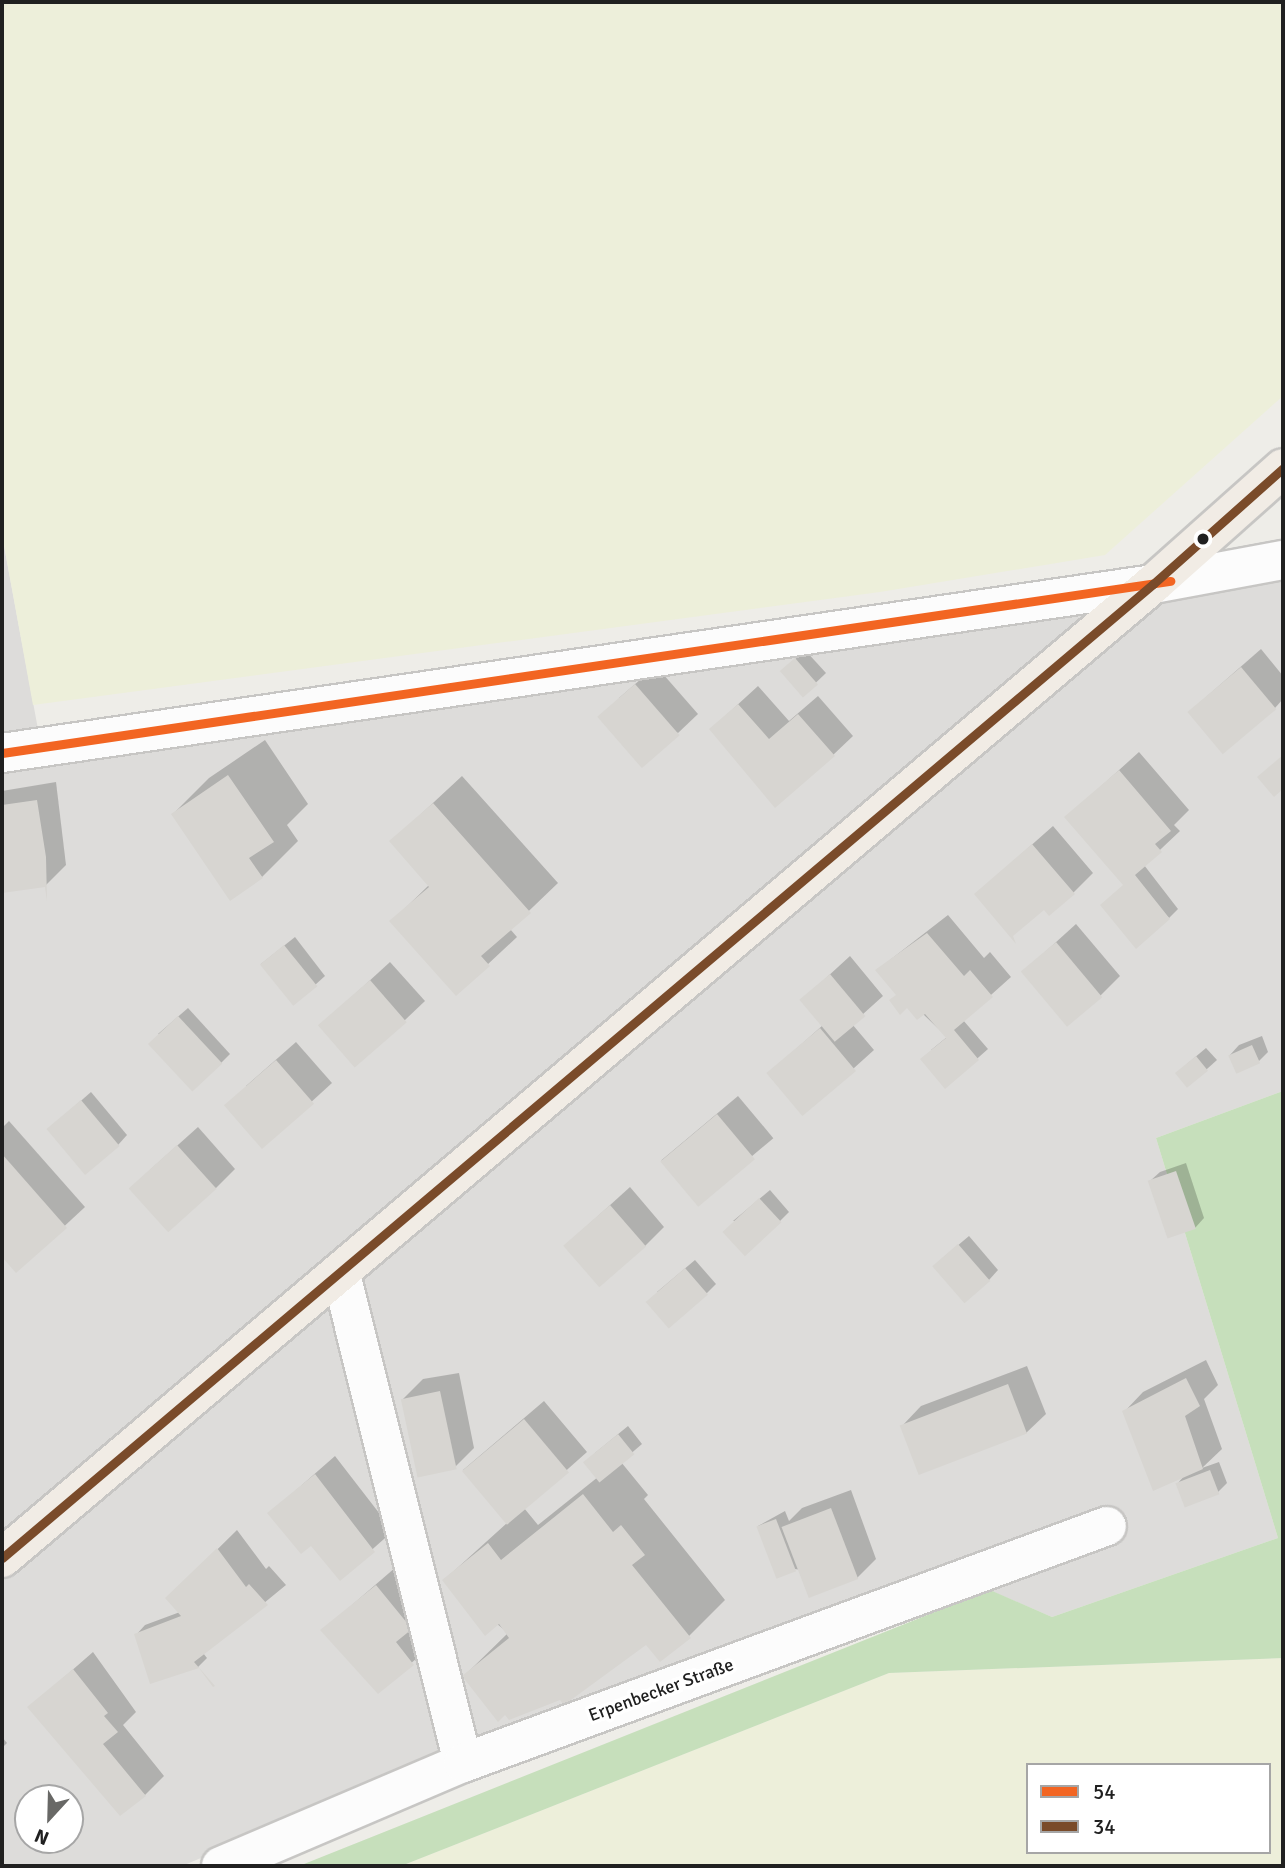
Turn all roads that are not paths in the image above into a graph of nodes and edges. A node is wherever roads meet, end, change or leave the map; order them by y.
1 (1283, 468) edge
2 (1283, 560) edge
3 (1153, 584) junction
4 (2, 753) edge
5 (341, 1274) junction
6 (1107, 1526) dead end
7 (2, 1558) edge
8 (463, 1763) junction
9 (220, 1866) edge

1 - 3 main road
2 - 3 street
3 - 4 street
3 - 5 main road
5 - 7 main road
5 - 8 street
6 - 8 street, Erpenbecker Straße
8 - 9 street, Erpenbecker Straße

